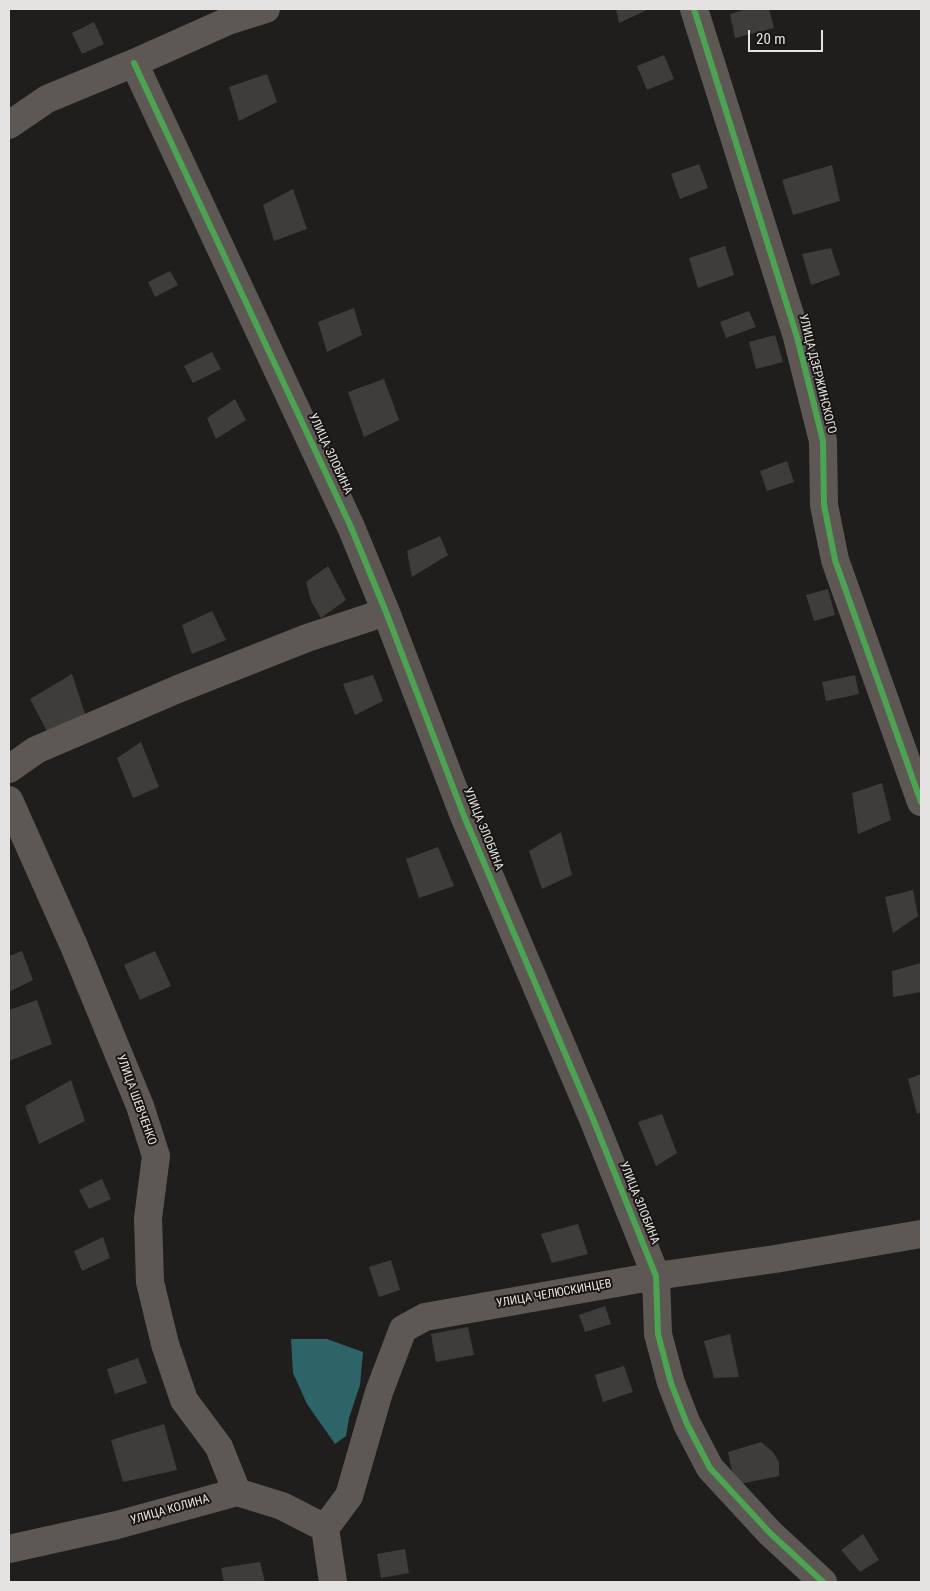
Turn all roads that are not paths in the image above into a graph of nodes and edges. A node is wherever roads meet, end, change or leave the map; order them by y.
1 (266, 9) edge
2 (694, 9) edge
3 (134, 63) junction
4 (9, 124) edge
5 (386, 612) junction
6 (9, 769) edge
7 (9, 800) edge
8 (921, 802) edge
9 (921, 1234) edge
10 (656, 1276) junction
11 (237, 1492) junction
12 (325, 1528) junction
13 (9, 1549) edge
14 (333, 1582) edge
15 (823, 1582) edge

1 - 3 street
2 - 8 street, УЛИЦА ДЗЕРЖИНСКОГО
3 - 4 street
3 - 5 street, УЛИЦА ЗЛОБИНА
5 - 6 street
5 - 10 street, УЛИЦА ЗЛОБИНА
7 - 11 street, УЛИЦА ШЕВЧЕНКО
9 - 10 street, УЛИЦА ЧЕЛЮСКИНЦЕВ
10 - 12 street, УЛИЦА ЧЕЛЮСКИНЦЕВ
10 - 15 street, УЛИЦА ЗЛОБИНА
11 - 12 street
11 - 13 street, УЛИЦА КОЛИНА
12 - 14 street

